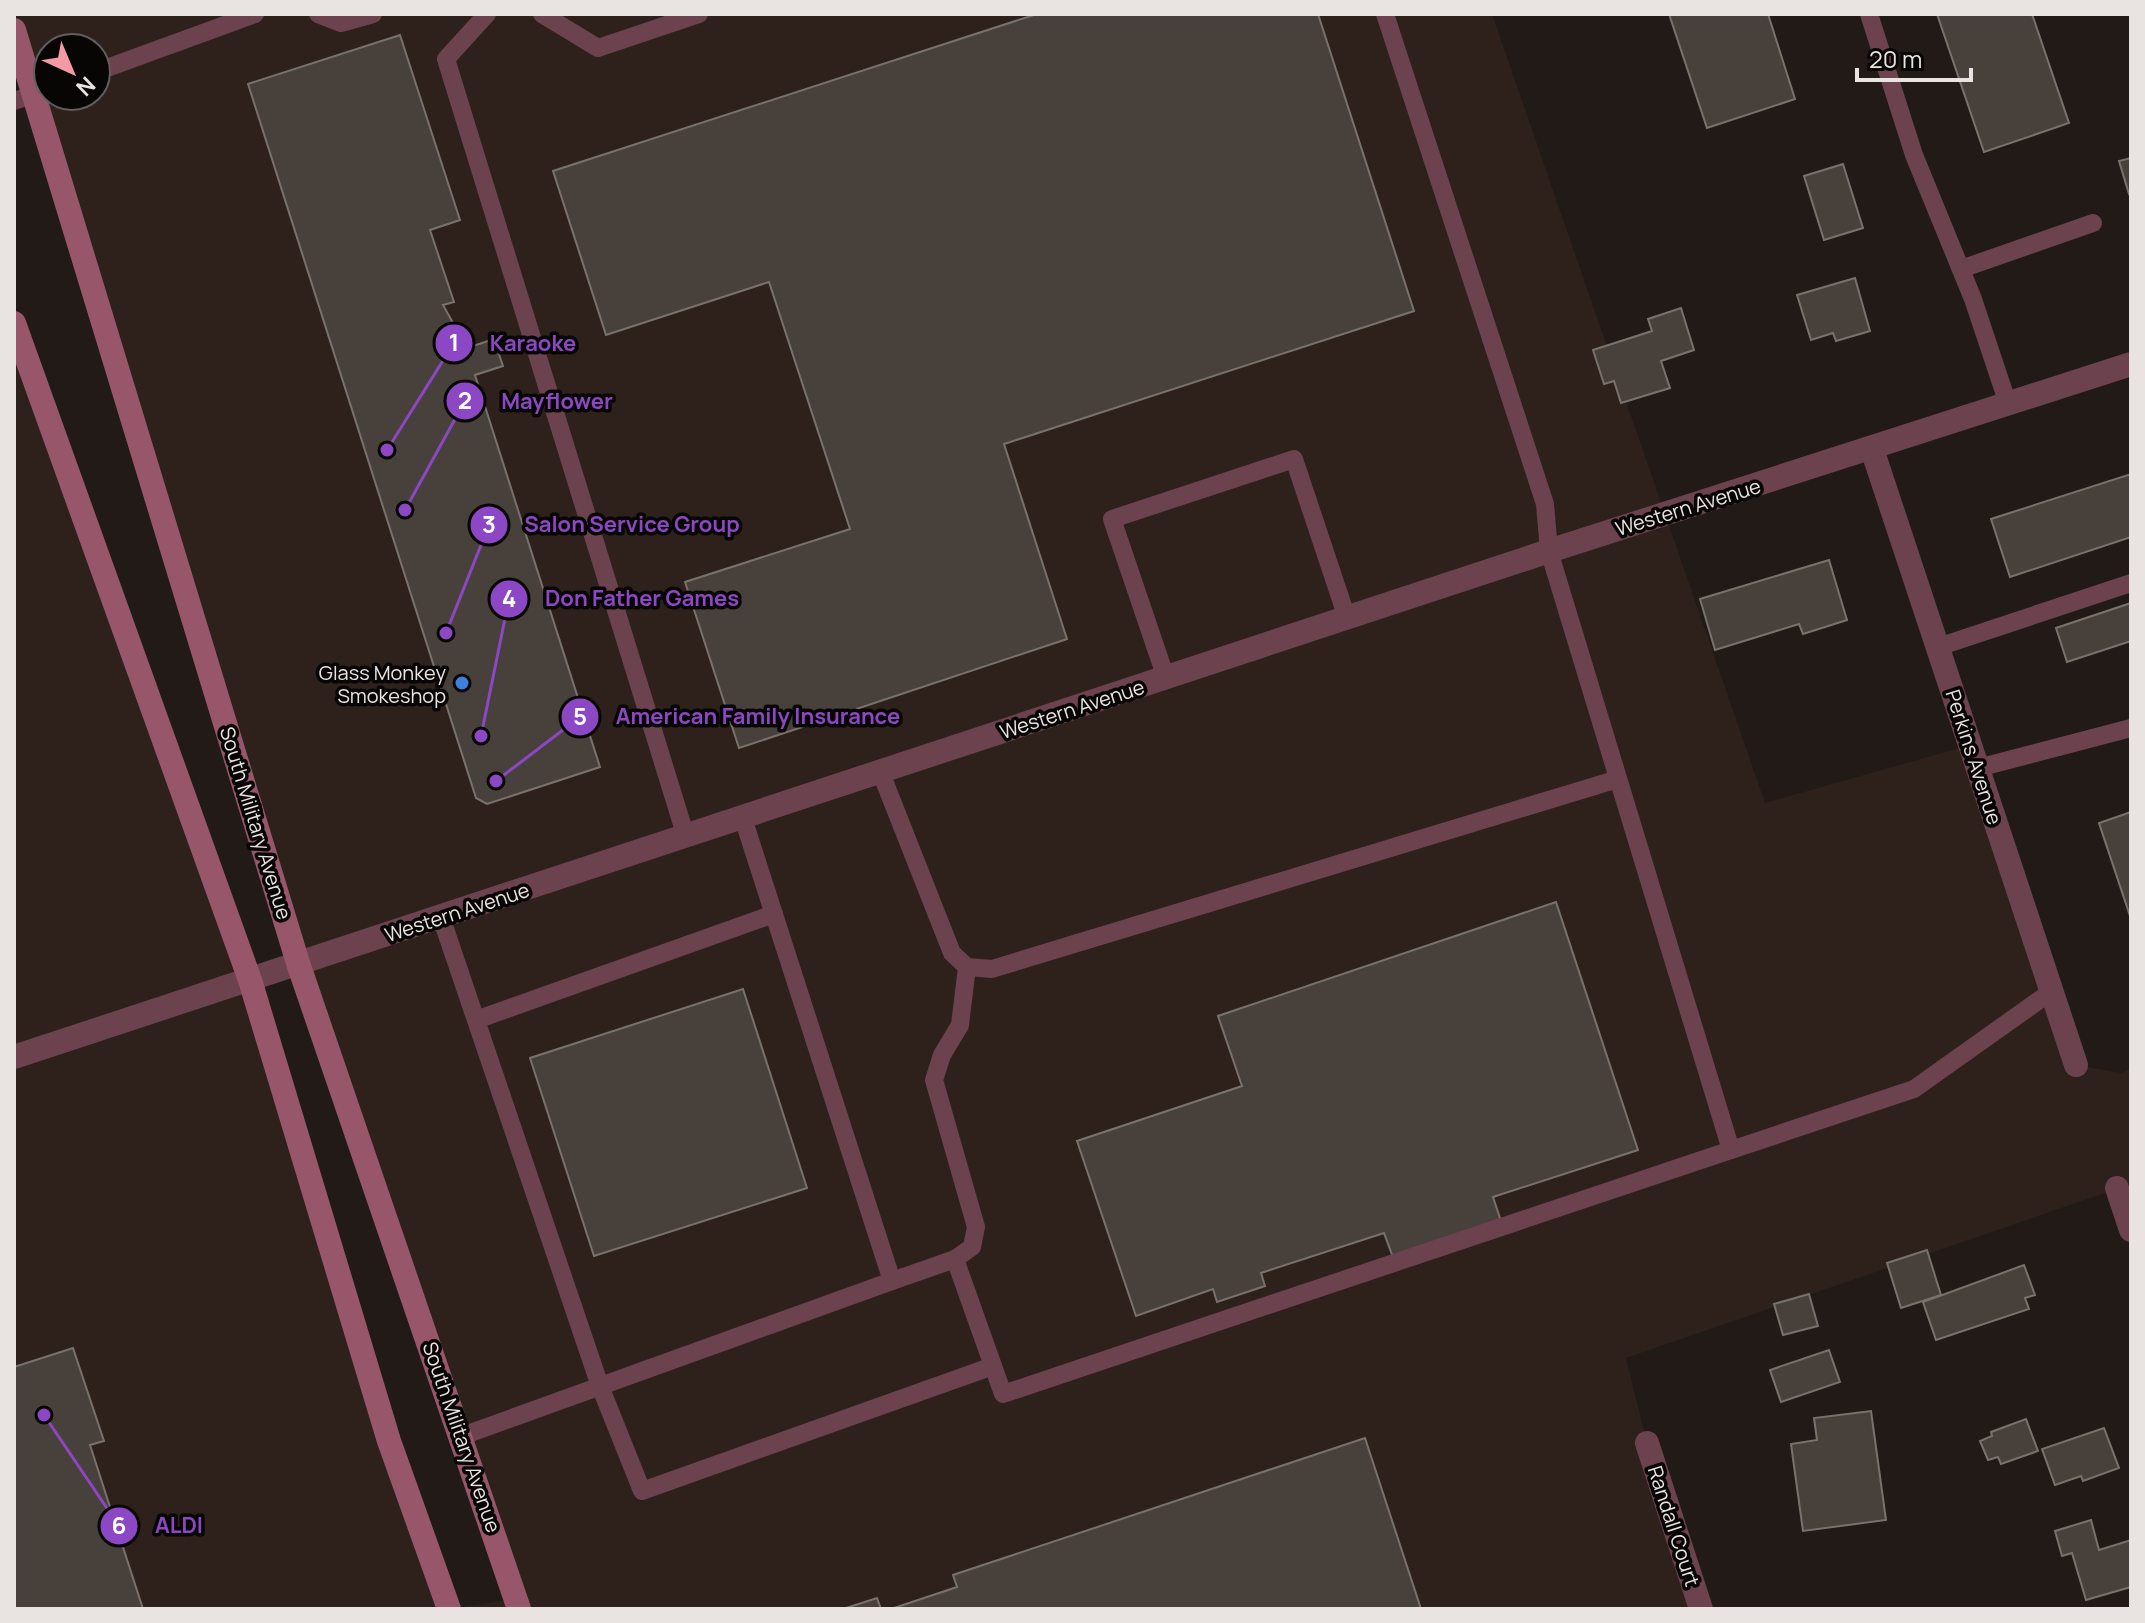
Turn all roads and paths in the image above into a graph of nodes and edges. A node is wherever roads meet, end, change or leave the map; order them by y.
1 (255, 14) edge
2 (318, 14) edge
3 (373, 14) edge
4 (487, 14) edge
5 (542, 14) edge
6 (699, 14) edge
7 (1385, 14) edge
8 (1869, 14) edge
9 (14, 30) edge
10 (112, 66) edge
11 (32, 95) edge
12 (37, 112) edge
13 (2093, 223) dead end
14 (1961, 269) junction
15 (14, 323) edge
16 (2131, 364) edge
17 (2008, 404) junction
18 (1872, 449) junction
19 (1549, 551) junction
20 (2131, 583) edge
21 (1347, 618) junction
22 (1938, 647) junction
23 (1166, 678) junction
24 (2131, 728) edge
25 (1978, 768) junction
26 (881, 773) junction
27 (1618, 779) junction
28 (743, 818) junction
29 (686, 837) junction
30 (774, 914) junction
31 (441, 917) junction
32 (298, 963) junction
33 (967, 967) junction
34 (250, 980) junction
35 (2052, 991) junction
36 (476, 1020) junction
37 (14, 1057) edge
38 (2076, 1065) dead end
39 (1731, 1150) junction
40 (2117, 1188) dead end
41 (2131, 1230) edge
42 (955, 1259) junction
43 (892, 1281) junction
44 (993, 1366) junction
45 (600, 1386) junction
46 (462, 1436) junction
47 (1647, 1443) dead end
48 (449, 1609) edge
49 (519, 1609) edge
50 (1701, 1609) edge

1 - 10 lane
2 - 3 lane
4 - 29 lane
5 - 6 lane
7 - 19 lane
8 - 14 lane
9 - 11 main road, South Military Avenue
12 - 32 main road, South Military Avenue
13 - 14 lane
14 - 17 lane
15 - 34 main road
16 - 17 street, Western Avenue
17 - 18 street, Western Avenue
18 - 19 street, Western Avenue
18 - 22 street, Perkins Avenue
19 - 21 street, Western Avenue
19 - 27 lane
20 - 22 lane
21 - 23 street, Western Avenue
21 - 23 lane
22 - 25 street, Perkins Avenue
23 - 26 street, Western Avenue
24 - 25 lane
25 - 35 street, Perkins Avenue
26 - 28 street, Western Avenue
26 - 33 lane
27 - 33 lane
27 - 39 lane
28 - 29 street, Western Avenue
28 - 30 lane
29 - 31 street, Western Avenue
30 - 36 lane
30 - 43 lane
31 - 32 street, Western Avenue
31 - 36 lane
32 - 34 street, Western Avenue
32 - 46 main road, South Military Avenue
33 - 42 lane
34 - 37 street, Western Avenue
34 - 48 main road
35 - 38 street, Perkins Avenue
35 - 39 lane
36 - 45 lane
39 - 44 lane
40 - 41 street
42 - 43 lane
42 - 44 lane
43 - 45 lane
44 - 45 lane
45 - 46 lane
46 - 49 main road, South Military Avenue
47 - 50 street, Randall Court

